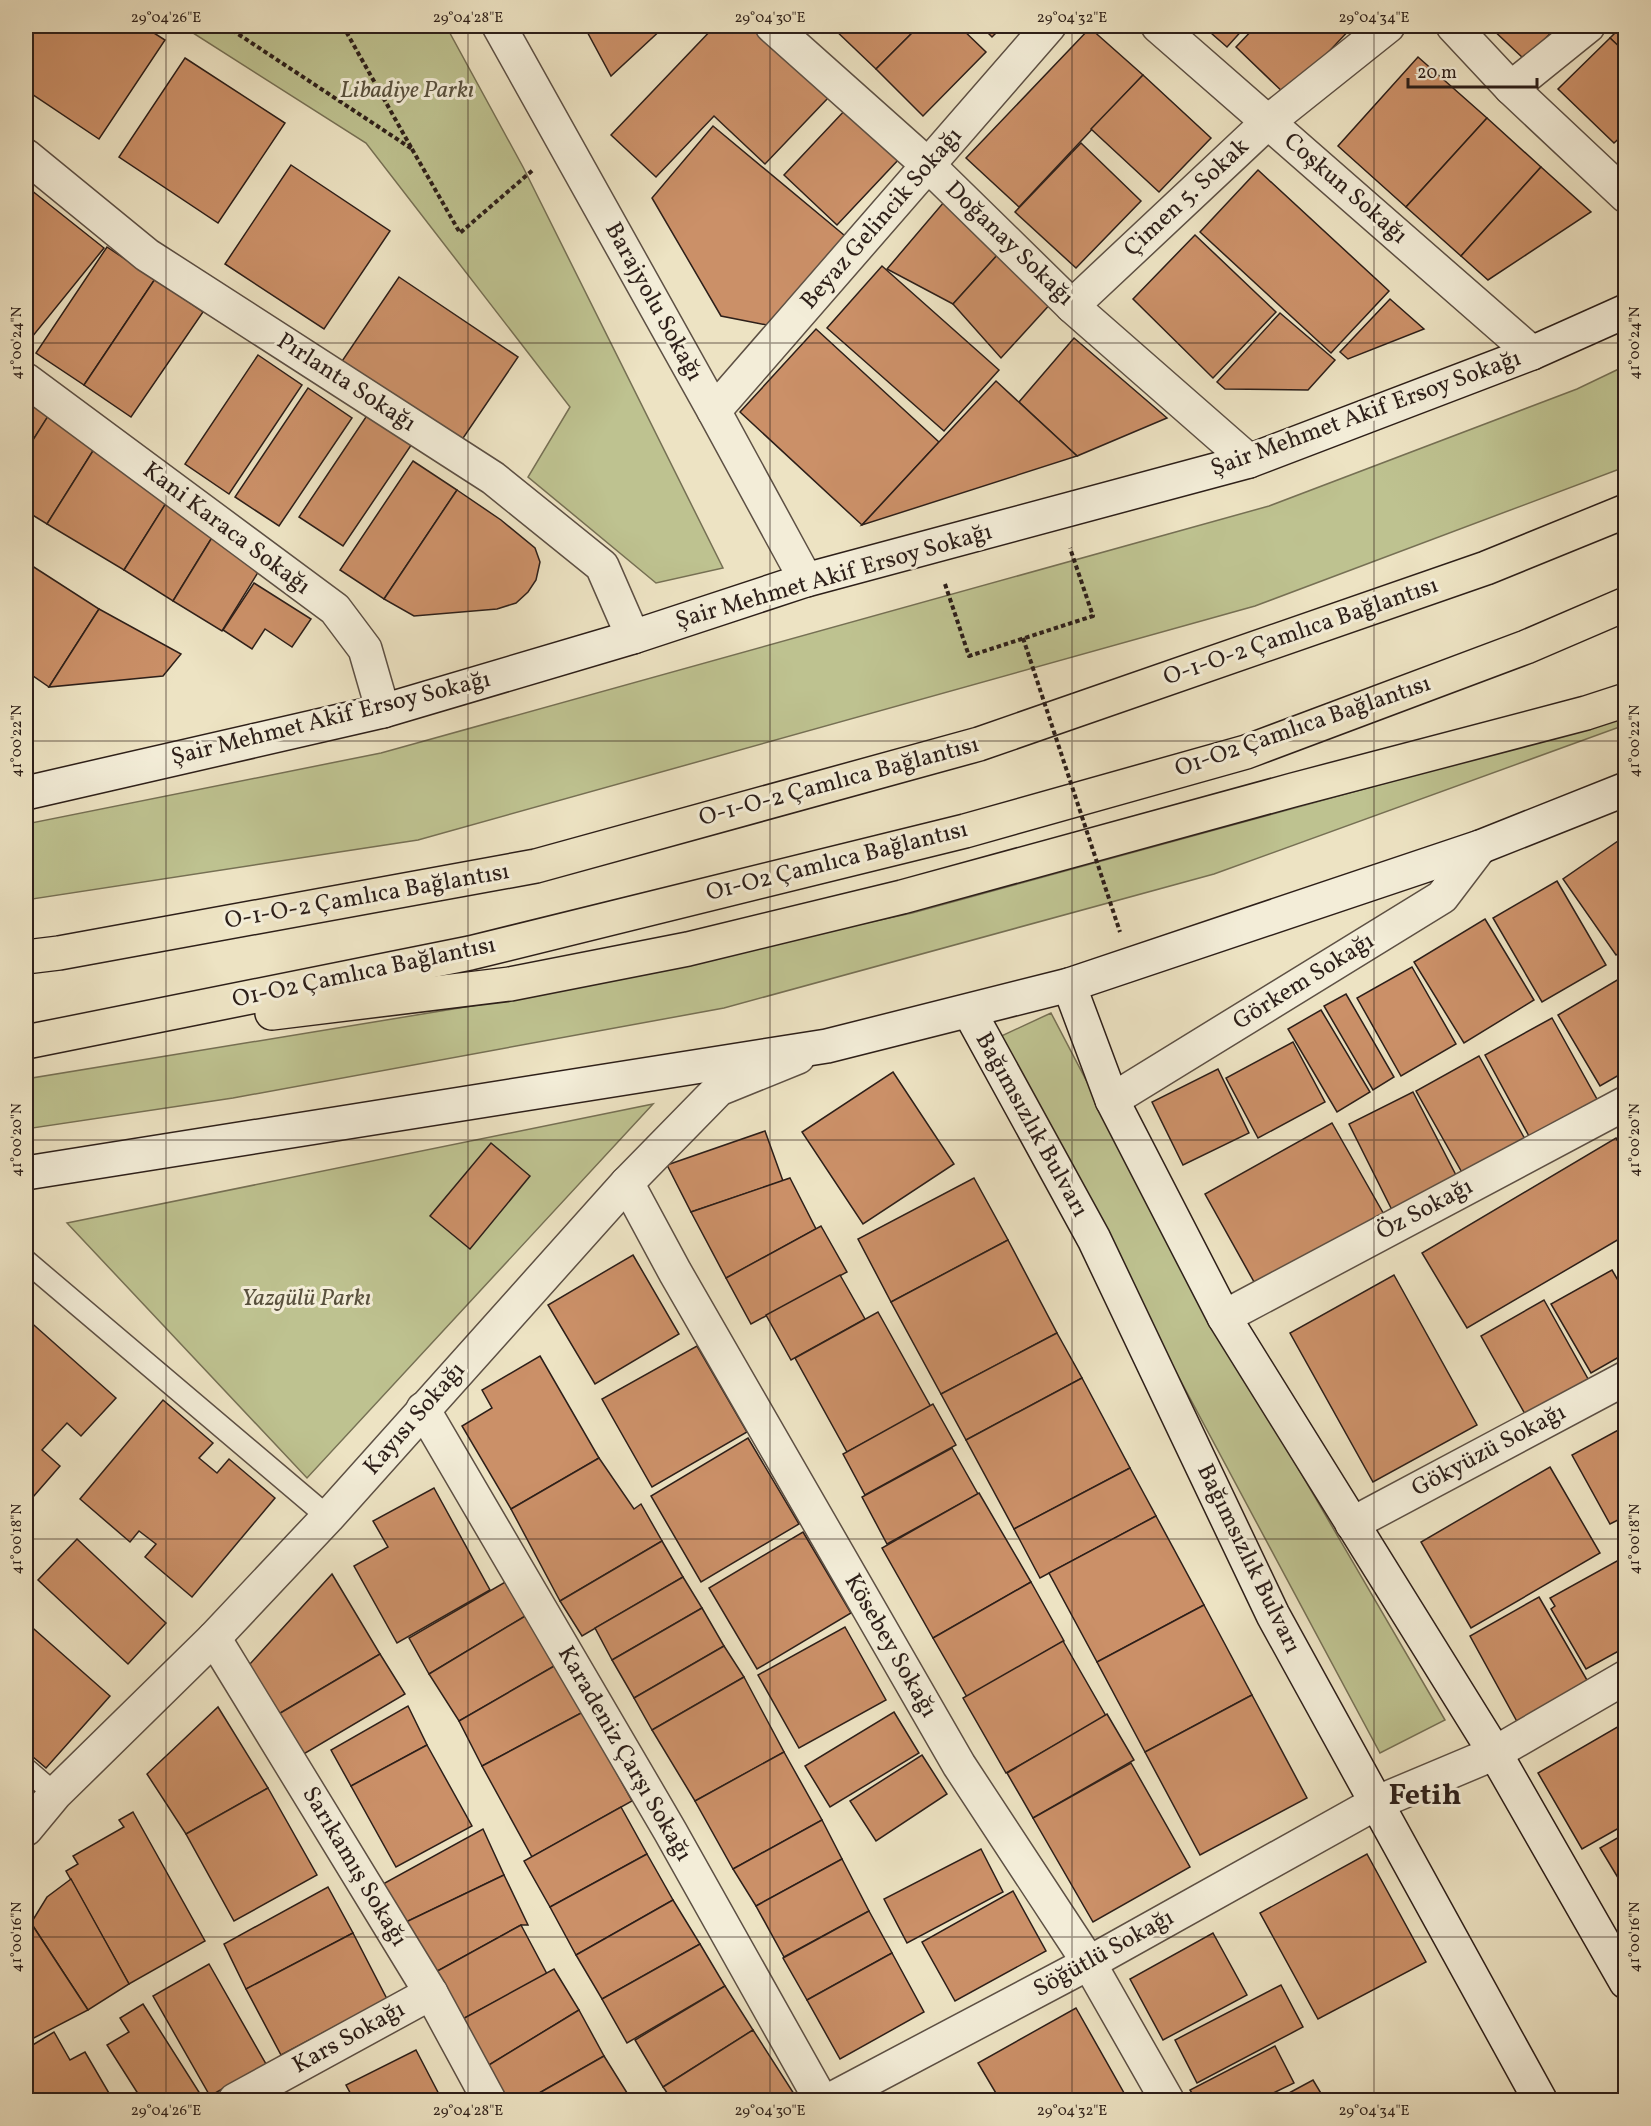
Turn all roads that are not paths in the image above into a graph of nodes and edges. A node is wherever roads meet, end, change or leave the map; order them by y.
1 (499, 26) edge
2 (772, 26) edge
3 (1049, 26) edge
4 (1158, 26) edge
5 (1388, 26) edge
6 (1453, 26) edge
7 (1588, 26) edge
8 (1511, 88) junction
9 (1269, 121) junction
10 (26, 156) edge
11 (929, 166) junction
12 (1626, 196) edge
13 (1072, 306) junction
14 (1626, 311) edge
15 (1532, 353) junction
16 (26, 380) edge
17 (714, 411) junction
18 (1249, 462) junction
19 (1626, 511) edge
20 (806, 580) junction
21 (1626, 604) edge
22 (633, 637) junction
23 (1626, 700) edge
24 (383, 711) junction
25 (1626, 789) edge
26 (26, 793) edge
27 (1480, 847) junction
28 (26, 957) edge
29 (1069, 985) junction
30 (969, 1011) junction
31 (26, 1042) edge
32 (827, 1046) junction
33 (1112, 1100) junction
34 (1626, 1103) edge
35 (26, 1173) edge
36 (627, 1183) junction
37 (26, 1261) edge
38 (1224, 1317) junction
39 (1626, 1378) edge
40 (423, 1410) junction
41 (328, 1517) junction
42 (1352, 1524) junction
43 (214, 1638) junction
44 (1626, 1677) edge
45 (1495, 1752) junction
46 (26, 1769) edge
47 (55, 1794) junction
48 (1376, 1803) junction
49 (26, 1829) edge
50 (1089, 1963) junction
51 (1624, 1974) edge
52 (431, 1993) junction
53 (235, 2100) edge
54 (489, 2100) edge
55 (821, 2100) edge
56 (830, 2100) edge
57 (1167, 2100) edge
58 (1540, 2100) edge

1 - 17 street, Barajyolu Sokağı
2 - 11 street, Doğanay Sokağı
3 - 11 street, Beyaz Gelincik Sokağı
4 - 9 street, Coşkun Sokağı
5 - 9 street, Çimen 5. Sokak
6 - 8 street
7 - 8 street
8 - 12 street
9 - 13 street, Çimen 5. Sokak
9 - 15 street, Coşkun Sokağı
10 - 22 street, Pırlanta Sokağı
11 - 13 street, Doğanay Sokağı
11 - 17 street, Beyaz Gelincik Sokağı
13 - 18 street, Doğanay Sokağı
14 - 15 street, Şair Mehmet Akif Ersoy Sokağı
15 - 18 street, Şair Mehmet Akif Ersoy Sokağı
16 - 24 street, Kani Karaca Sokağı
17 - 20 street, Barajyolu Sokağı
18 - 20 street, Şair Mehmet Akif Ersoy Sokağı
19 - 28 highway, O-1-O-2 Çamlıca Bağlantısı
20 - 22 street, Şair Mehmet Akif Ersoy Sokağı
21 - 31 highway, O1-O2 Çamlıca Bağlantısı
22 - 24 street, Şair Mehmet Akif Ersoy Sokağı
23 - 31 highway
24 - 26 street, Şair Mehmet Akif Ersoy Sokağı
25 - 27 street
27 - 29 street
27 - 33 street, Görkem Sokağı
29 - 30 street
29 - 33 street
30 - 32 street
30 - 48 street, Bağımsızlık Bulvarı
32 - 35 street
32 - 36 street, Kayısı Sokağı
33 - 38 street
34 - 38 street, Öz Sokağı
36 - 40 street, Kayısı Sokağı
36 - 50 street, Kösebey Sokağı
37 - 41 lane
38 - 42 street
39 - 42 street, Gökyüzü Sokağı
40 - 41 street, Kayısı Sokağı
40 - 55 street, Karadeniz Çarşı Sokağı
41 - 43 street, Kayısı Sokağı
42 - 45 street
43 - 47 street, Kayısı Sokağı
43 - 52 street, Sarıkamış Sokağı
44 - 45 street, Söğütlü Sokağı
45 - 48 street, Söğütlü Sokağı
45 - 51 street
46 - 47 lane
47 - 49 street, Kayısı Sokağı
48 - 50 street, Söğütlü Sokağı
48 - 58 street, Bağımsızlık Bulvarı
50 - 56 street, Söğütlü Sokağı
50 - 57 street, Kösebey Sokağı
52 - 53 street, Kars Sokağı
52 - 54 street, Sarıkamış Sokağı

